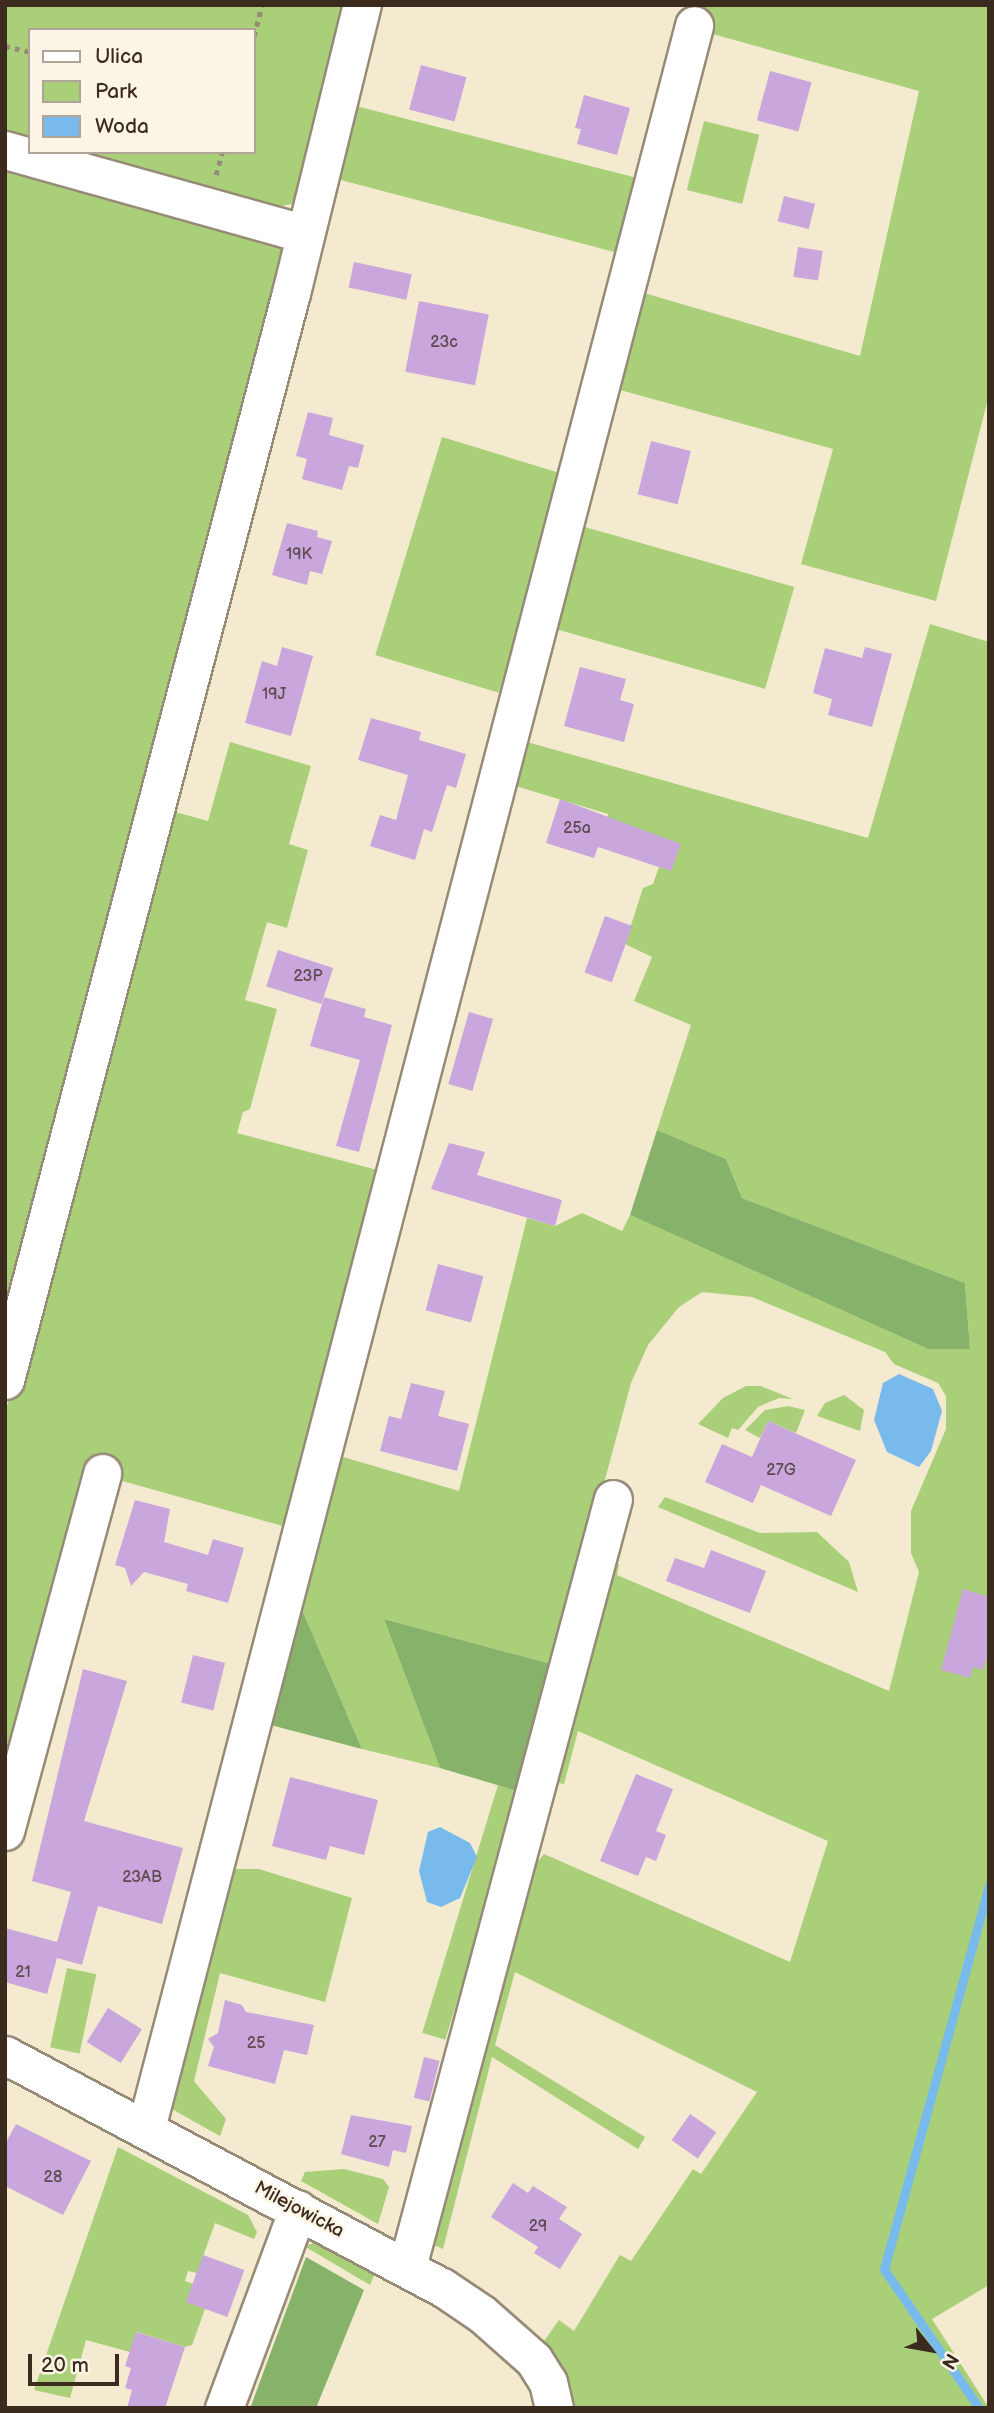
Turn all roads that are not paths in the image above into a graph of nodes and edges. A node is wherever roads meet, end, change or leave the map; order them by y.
1 (362, 5) edge
2 (694, 25) dead end
3 (5, 150) edge
4 (303, 233) junction
5 (5, 1380) edge
6 (102, 1473) dead end
7 (613, 1499) dead end
8 (5, 1831) edge
9 (5, 2056) edge
10 (146, 2128) junction
11 (298, 2209) junction
12 (407, 2267) junction
13 (224, 2408) edge
14 (554, 2408) edge

1 - 4 street
2 - 10 street
3 - 4 street
4 - 5 street
6 - 8 street
7 - 12 street
9 - 10 street, Milejowicka
10 - 11 street, Milejowicka
11 - 12 street, Milejowicka
11 - 13 street
12 - 14 street, Milejowicka

